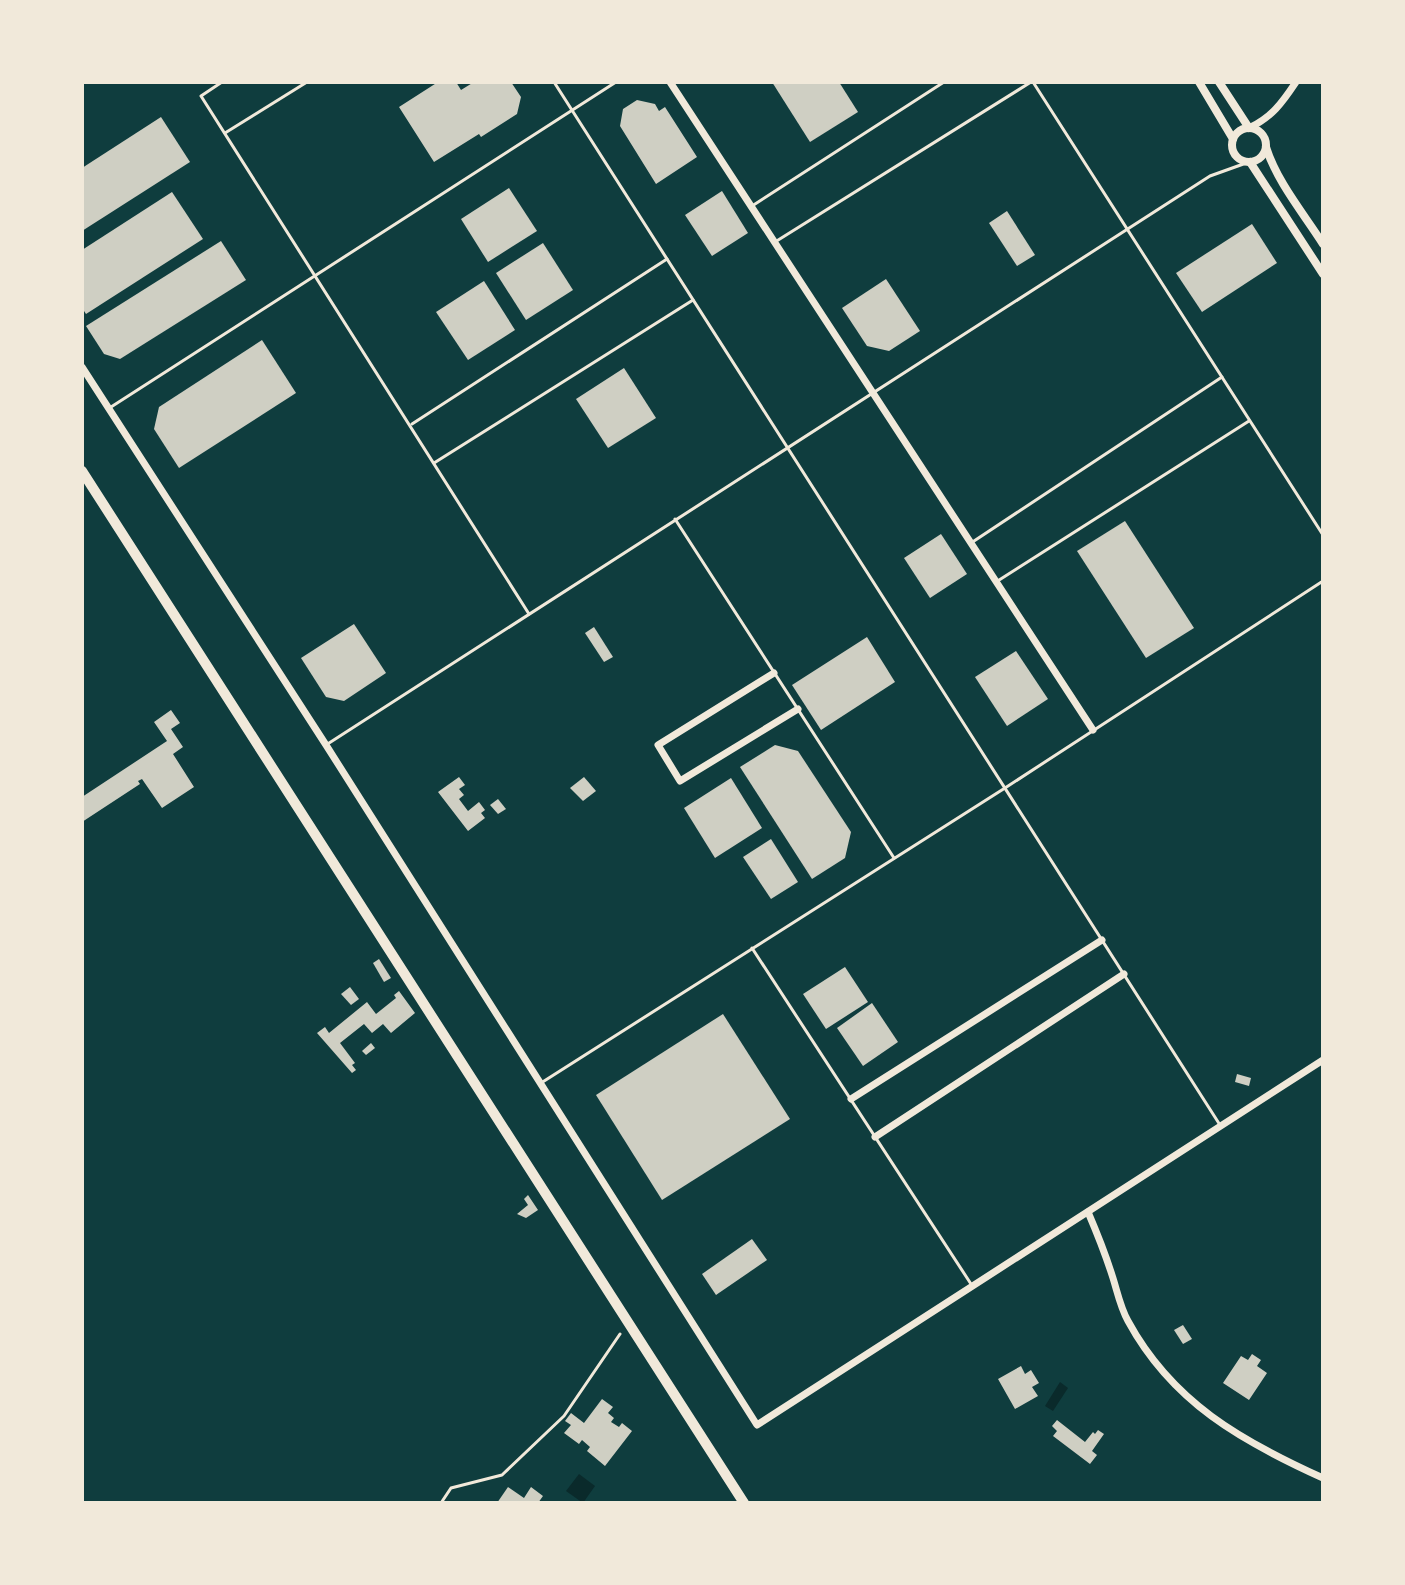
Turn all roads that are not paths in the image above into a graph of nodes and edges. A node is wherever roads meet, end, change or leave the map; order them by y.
1 (222, 82) edge
2 (307, 82) edge
3 (554, 82) edge
4 (616, 82) edge
5 (670, 82) edge
6 (944, 82) edge
7 (1032, 82) edge
8 (1199, 82) edge
9 (1219, 82) edge
10 (1296, 82) edge
11 (572, 110) junction
12 (1249, 128) junction
13 (225, 133) junction
14 (1233, 139) junction
15 (1266, 147) junction
16 (1250, 162) junction
17 (751, 206) junction
18 (1128, 229) junction
19 (775, 242) junction
20 (1323, 244) edge
21 (667, 259) junction
22 (1323, 274) edge
23 (316, 275) junction
24 (693, 300) junction
25 (82, 367) edge
26 (1222, 377) junction
27 (872, 392) junction
28 (109, 409) junction
29 (1249, 421) junction
30 (410, 425) junction
31 (787, 447) junction
32 (434, 463) junction
33 (82, 471) edge
34 (675, 519) junction
35 (1323, 535) edge
36 (971, 543) junction
37 (1323, 581) edge
38 (996, 582) junction
39 (529, 614) junction
40 (774, 673) junction
41 (798, 709) junction
42 (1093, 730) junction
43 (326, 745) junction
44 (1005, 788) junction
45 (894, 858) junction
46 (1102, 940) junction
47 (752, 948) junction
48 (1124, 974) junction
49 (1323, 1060) edge
50 (541, 1083) junction
51 (851, 1099) junction
52 (1220, 1125) junction
53 (875, 1137) junction
54 (1088, 1212) junction
55 (972, 1286) junction
56 (1323, 1478) edge
57 (744, 1503) edge

1 - 13 lane
2 - 13 lane
3 - 11 lane
4 - 11 lane
5 - 17 street
6 - 17 lane
7 - 18 lane
7 - 19 lane
8 - 14 street
9 - 12 street
10 - 12 street
11 - 21 lane
11 - 23 lane
12 - 14 street
12 - 15 street
13 - 23 lane
14 - 16 street
15 - 16 street
15 - 20 street
16 - 18 lane
16 - 22 street
17 - 19 street
18 - 26 lane
18 - 27 lane
19 - 27 street
21 - 24 lane
21 - 30 lane
23 - 28 lane
23 - 30 lane
24 - 31 lane
24 - 32 lane
25 - 28 street
26 - 29 lane
26 - 36 lane
27 - 31 lane
27 - 36 street
28 - 43 street
29 - 35 lane
29 - 38 lane
30 - 32 lane
31 - 34 lane
31 - 44 lane
32 - 39 lane
33 - 57 main road
34 - 39 lane
34 - 40 lane
36 - 38 street
37 - 42 lane
38 - 42 street
39 - 43 lane
40 - 41 lane
40 - 41 street
41 - 45 lane
42 - 44 lane
43 - 50 street
44 - 45 lane
44 - 46 lane
45 - 47 lane
46 - 48 lane
46 - 51 street
47 - 50 lane
47 - 51 lane
48 - 52 lane
48 - 53 street
49 - 52 street
50 - 55 street
51 - 53 lane
52 - 54 street
53 - 55 lane
54 - 55 street
54 - 56 street

